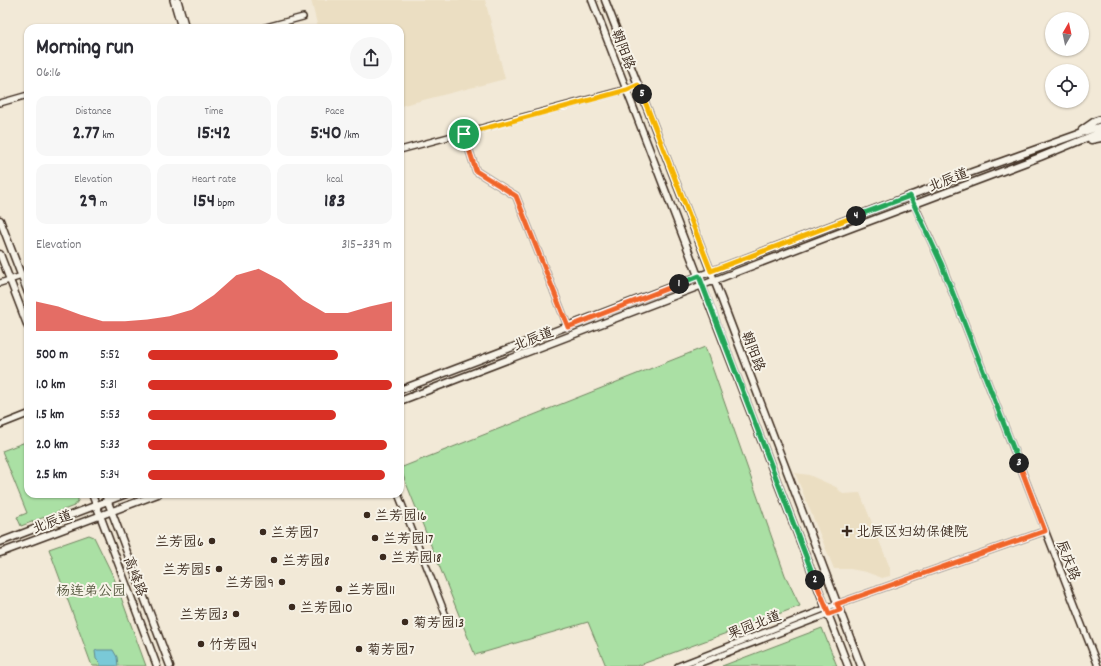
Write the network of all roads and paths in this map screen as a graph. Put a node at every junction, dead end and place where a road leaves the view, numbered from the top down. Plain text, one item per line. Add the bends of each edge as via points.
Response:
1 (173, 0) edge
2 (178, 0) edge
3 (592, 0) edge
4 (605, 0) edge
5 (303, 17) dead end
6 (180, 24) edge
7 (185, 24) edge
8 (277, 24) edge
9 (638, 85) junction
10 (627, 90) junction
11 (24, 97) edge
12 (0, 103) edge
13 (1101, 119) edge
14 (1101, 126) edge
15 (1101, 132) edge
16 (464, 134) junction
17 (1074, 135) junction
18 (1101, 138) edge
19 (1077, 142) junction
20 (404, 149) edge
21 (909, 196) junction
22 (913, 205) junction
23 (0, 220) edge
24 (0, 254) edge
25 (711, 271) junction
26 (24, 275) edge
27 (21, 276) junction
28 (699, 276) junction
29 (10, 280) junction
30 (714, 281) junction
31 (0, 283) edge
32 (24, 283) edge
33 (703, 286) junction
34 (24, 317) edge
35 (568, 327) junction
36 (404, 388) edge
37 (404, 400) edge
38 (24, 416) edge
39 (0, 425) edge
40 (93, 498) edge
41 (106, 498) edge
42 (115, 498) edge
43 (147, 498) edge
44 (400, 498) edge
45 (107, 501) junction
46 (96, 505) junction
47 (111, 511) junction
48 (100, 516) junction
49 (1044, 531) junction
50 (0, 542) edge
51 (0, 553) edge
52 (838, 607) junction
53 (828, 611) junction
54 (448, 621) dead end
55 (158, 666) edge
56 (170, 666) edge
57 (678, 666) edge
58 (693, 666) edge
59 (848, 666) edge
60 (861, 666) edge
61 (1096, 666) edge

1 - 6 street
2 - 7 street
3 - 10 main road, 朝阳路
4 - 9 main road, 朝阳路
5 - 8 street
9 - 10 street
9 - 25 main road, 朝阳路
10 - 16 street
10 - 28 main road, 朝阳路
11 - 12 street
13 - 17 main road
14 - 17 main road, 北辰道
15 - 19 main road, 北辰道
16 - 20 street
16 - 35 street via 476,171 516,196
17 - 21 main road, 北辰道
18 - 19 main road
19 - 22 main road, 北辰道
21 - 22 street, 辰庆路
21 - 25 main road, 北辰道
22 - 30 main road, 北辰道
22 - 49 street, 辰庆路
23 - 27 main road
24 - 29 main road
25 - 28 main road, 北辰道
25 - 30 main road, 朝阳路
26 - 27 street
27 - 29 street
27 - 32 main road
28 - 33 main road, 朝阳路
28 - 35 main road, 北辰道
29 - 31 street
29 - 34 main road
30 - 33 main road, 北辰道
30 - 52 main road, 朝阳路
33 - 37 main road, 北辰道
33 - 53 main road, 朝阳路
35 - 36 main road, 北辰道
38 - 39 street
40 - 46 main road, 高峰路
41 - 45 main road, 高峰路
42 - 45 main road, 北辰道
43 - 47 main road, 北辰道
44 - 54 street
45 - 46 main road, 北辰道
45 - 47 main road, 高峰路
46 - 48 main road, 高峰路
46 - 50 main road, 北辰道
47 - 48 main road, 北辰道
47 - 56 main road, 高峰路
48 - 51 main road, 北辰道
48 - 55 main road, 高峰路
49 - 52 street, 果园北道
49 - 61 street, 辰庆路
52 - 53 street, 果园北道
52 - 60 main road, 朝阳路
53 - 57 street, 果园北道
53 - 58 street, 果园北道
53 - 59 main road, 朝阳路

